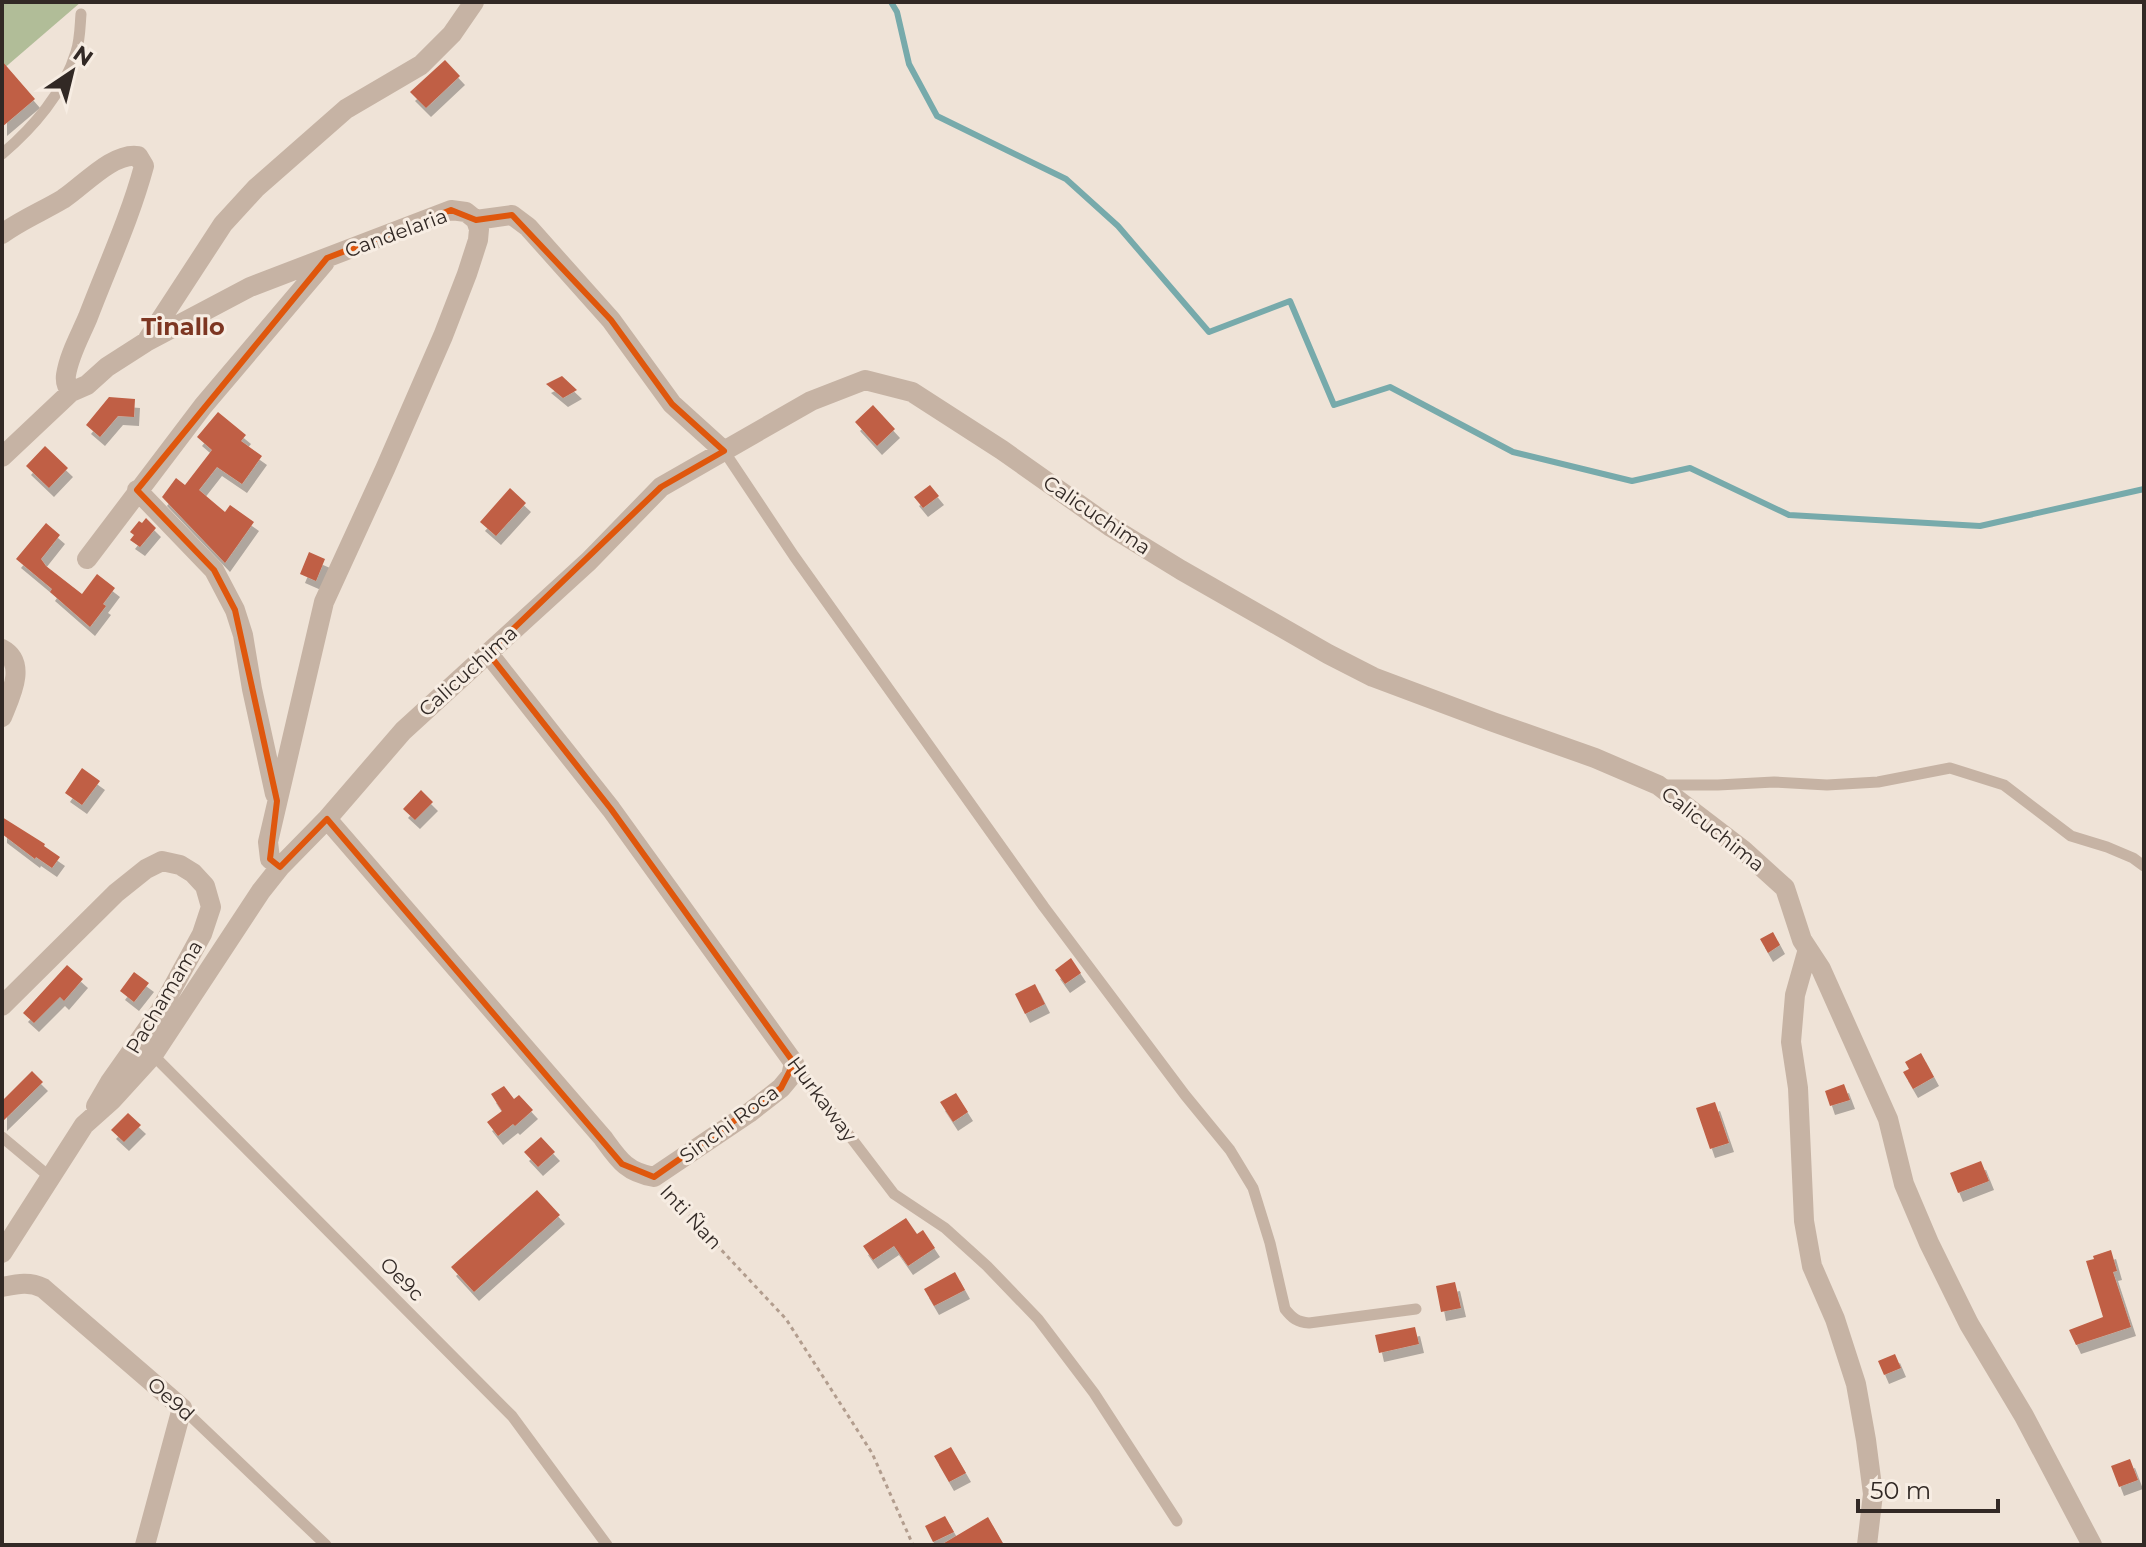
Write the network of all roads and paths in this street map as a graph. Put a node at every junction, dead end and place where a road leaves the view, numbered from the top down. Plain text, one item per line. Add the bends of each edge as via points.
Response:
1 (474, 2) edge
2 (81, 14) dead end
3 (2, 154) edge
4 (476, 220) junction
5 (2, 234) edge
6 (327, 258) junction
7 (146, 342) junction
8 (71, 392) junction
9 (724, 451) junction
10 (2, 457) edge
11 (137, 490) junction
12 (87, 559) dead end
13 (2, 649) edge
14 (488, 653) junction
15 (2, 717) edge
16 (1658, 785) junction
17 (277, 801) junction
18 (327, 819) junction
19 (2144, 866) edge
20 (280, 867) junction
21 (1808, 949) junction
22 (2, 1006) edge
23 (153, 1055) junction
24 (794, 1063) junction
25 (84, 1125) junction
26 (2, 1137) edge
27 (654, 1177) junction
28 (51, 1178) junction
29 (2, 1253) edge
30 (2, 1287) edge
31 (1416, 1309) dead end
32 (182, 1408) junction
33 (1177, 1521) dead end
34 (145, 1545) edge
35 (326, 1545) edge
36 (607, 1545) edge
37 (913, 1545) edge
38 (1867, 1545) edge
39 (2092, 1545) edge

1 - 7 street via 421,65 346,109 256,188 223,224
2 - 3 lane via 77,50 66,78 20,139
4 - 6 street, Candelaria via 451,210
4 - 9 street via 512,215 528,227 611,320 672,404
4 - 17 street, Candelaria via 478,240 453,311 324,602
5 - 8 street via 129,155 138,156 144,166 71,355 65,376
6 - 7 street, Candelaria via 250,287
6 - 11 street
7 - 8 street, Candelaria
8 - 10 street, Candelaria
9 - 14 street, Calicuchima via 661,487
9 - 16 street, Calicuchima via 811,401 865,380 912,392 1157,556 1328,654 1373,677
9 - 31 lane via 1044,907 1230,1150 1253,1188 1291,1317 1309,1323
11 - 12 street
11 - 17 street via 214,570 235,610
13 - 15 street via 14,662 16,682
14 - 18 street, Calicuchima via 403,731
14 - 24 street, Hurkaway via 611,809
16 - 19 lane via 1840,785 1950,768 2004,785 2071,836
16 - 21 street, Calicuchima via 1785,888
17 - 20 street, Candelaria via 268,851
18 - 20 street, Calicuchima
18 - 27 street, Inti Ñan via 622,1164
20 - 23 street, Calicuchima
21 - 38 street via 1795,995 1791,1042 1804,1221 1812,1266 1856,1384 1873,1494
21 - 39 street, Calicuchima via 1888,1119 1904,1184 1929,1243
22 - 25 street, Pachamama via 146,869 162,861 180,865 205,886 211,907 202,934 160,1011
23 - 25 street, Calicuchima
23 - 36 lane, Oe9c via 512,1416
24 - 27 street, Sinchi Roca via 781,1088
24 - 33 lane, Hurkaway via 894,1194 945,1228 1038,1319 1094,1393
25 - 28 street, Calicuchima
26 - 28 lane
27 - 37 path, Inti Ñan via 786,1319 872,1453
28 - 29 street, Calicuchima
30 - 32 street, Oe9d via 26,1283 43,1288
32 - 34 street
32 - 35 lane, Oe9d

